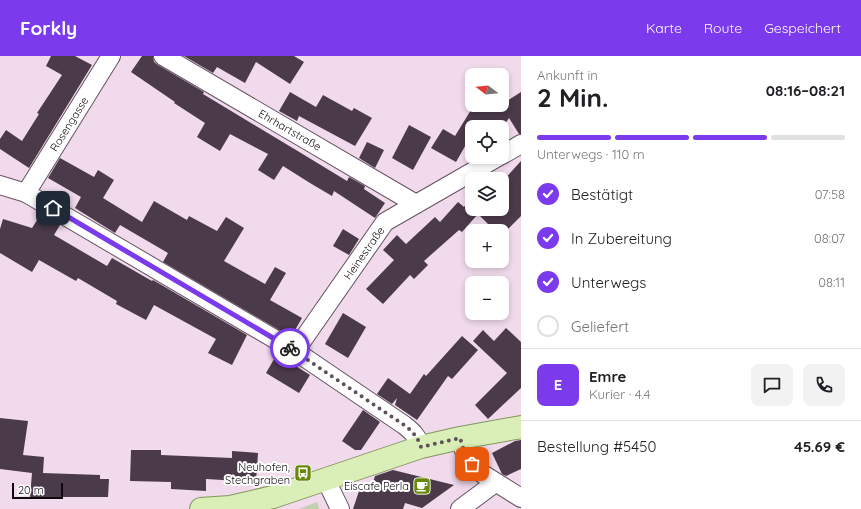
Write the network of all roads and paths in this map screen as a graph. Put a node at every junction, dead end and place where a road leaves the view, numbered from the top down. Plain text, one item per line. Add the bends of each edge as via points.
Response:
1 (111, 56) edge
2 (163, 56) edge
3 (521, 144) edge
4 (509, 151) edge
5 (486, 164) edge
6 (0, 185) edge
7 (26, 193) junction
8 (416, 204) junction
9 (295, 351) junction
10 (521, 426) edge
11 (460, 438) junction
12 (421, 447) junction
13 (326, 480) junction
14 (496, 483) junction
15 (521, 498) edge
16 (201, 509) edge
17 (340, 509) edge
18 (460, 509) edge

1 - 7 street, Rosengasse
2 - 8 street, Ehrhartstraße
3 - 4 street
5 - 8 street, Heinestraße
6 - 7 street
7 - 9 street
8 - 9 street, Heinestraße via 385,222
9 - 12 street via 404,425 413,432
10 - 11 main road
11 - 12 main road
11 - 14 street via 466,457 478,471
12 - 13 main road
13 - 16 main road via 274,497 230,507
13 - 17 street
14 - 15 street
14 - 18 street

